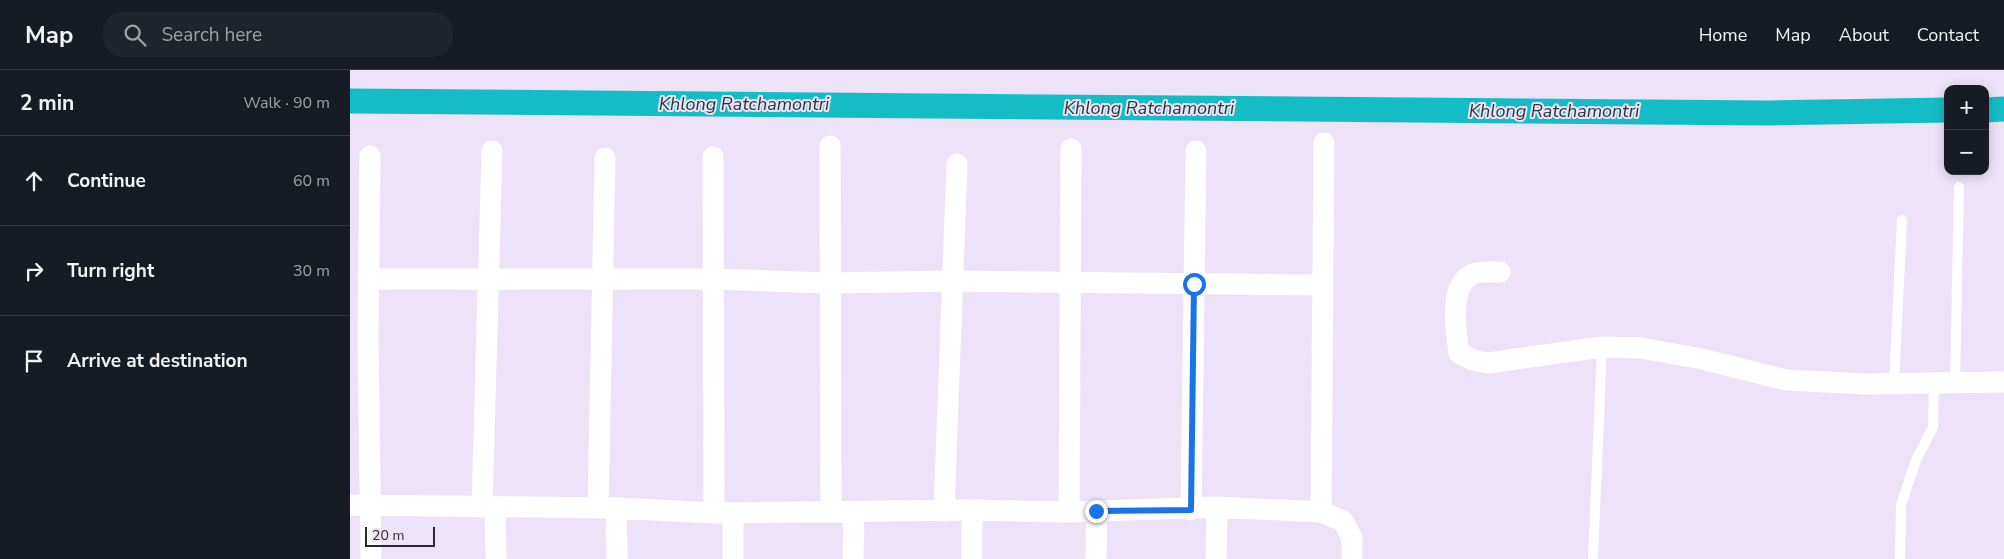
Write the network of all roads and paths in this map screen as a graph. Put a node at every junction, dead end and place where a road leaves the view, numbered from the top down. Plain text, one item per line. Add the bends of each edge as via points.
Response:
1 (1324, 143) dead end
2 (830, 146) dead end
3 (1071, 149) dead end
4 (1196, 150) dead end
5 (492, 151) dead end
6 (370, 156) dead end
7 (713, 157) dead end
8 (605, 158) dead end
9 (956, 164) dead end
10 (1959, 188) dead end
11 (360, 196) edge
12 (1902, 220) dead end
13 (1500, 272) dead end
14 (368, 279) junction
15 (488, 279) junction
16 (714, 279) junction
17 (602, 281) junction
18 (952, 281) junction
19 (1070, 282) junction
20 (830, 283) junction
21 (1194, 284) junction
22 (1323, 285) junction
23 (359, 338) edge
24 (1602, 348) junction
25 (1934, 382) junction
26 (1955, 382) junction
27 (2004, 382) edge
28 (1894, 383) junction
29 (350, 505) edge
30 (372, 506) junction
31 (489, 507) junction
32 (607, 508) junction
33 (1217, 508) junction
34 (972, 510) junction
35 (1191, 510) junction
36 (944, 511) junction
37 (1096, 511) junction
38 (831, 512) junction
39 (854, 512) junction
40 (1068, 512) junction
41 (1321, 512) junction
42 (724, 513) junction
43 (370, 559) edge
44 (496, 559) edge
45 (617, 559) edge
46 (733, 559) edge
47 (853, 559) edge
48 (972, 559) edge
49 (1096, 559) edge
50 (1216, 559) edge
51 (1352, 559) edge
52 (1593, 559) edge
53 (1900, 559) edge

1 - 22 street
2 - 20 street
3 - 19 street
4 - 21 street
5 - 15 street
6 - 11 street
7 - 16 street
8 - 17 street
9 - 18 street
10 - 26 lane
11 - 14 street
12 - 28 lane
13 - 24 street via 1473,274 1462,281 1456,295 1459,353 1473,360 1488,362
14 - 15 street
14 - 23 street
15 - 17 street
15 - 31 street
16 - 17 street
16 - 20 street
16 - 42 street
17 - 32 street
18 - 19 street
18 - 20 street
18 - 36 street
19 - 21 street
19 - 40 street
20 - 38 street
21 - 22 street
21 - 35 street
22 - 41 street
23 - 30 street
24 - 28 street via 1641,348 1673,353 1786,380
24 - 52 lane
25 - 26 street
25 - 28 street
25 - 53 lane via 1933,427 1916,460 1901,505
26 - 27 street
29 - 30 street
30 - 31 street
30 - 43 street
31 - 32 street
31 - 44 street
32 - 42 street
32 - 45 street
33 - 35 street
33 - 41 street
33 - 50 street
34 - 36 street
34 - 40 street
34 - 48 street
35 - 37 street
36 - 39 street
37 - 40 street
37 - 49 street
38 - 39 street
38 - 42 street
39 - 47 street
41 - 51 street via 1343,521 1352,538
42 - 46 street

